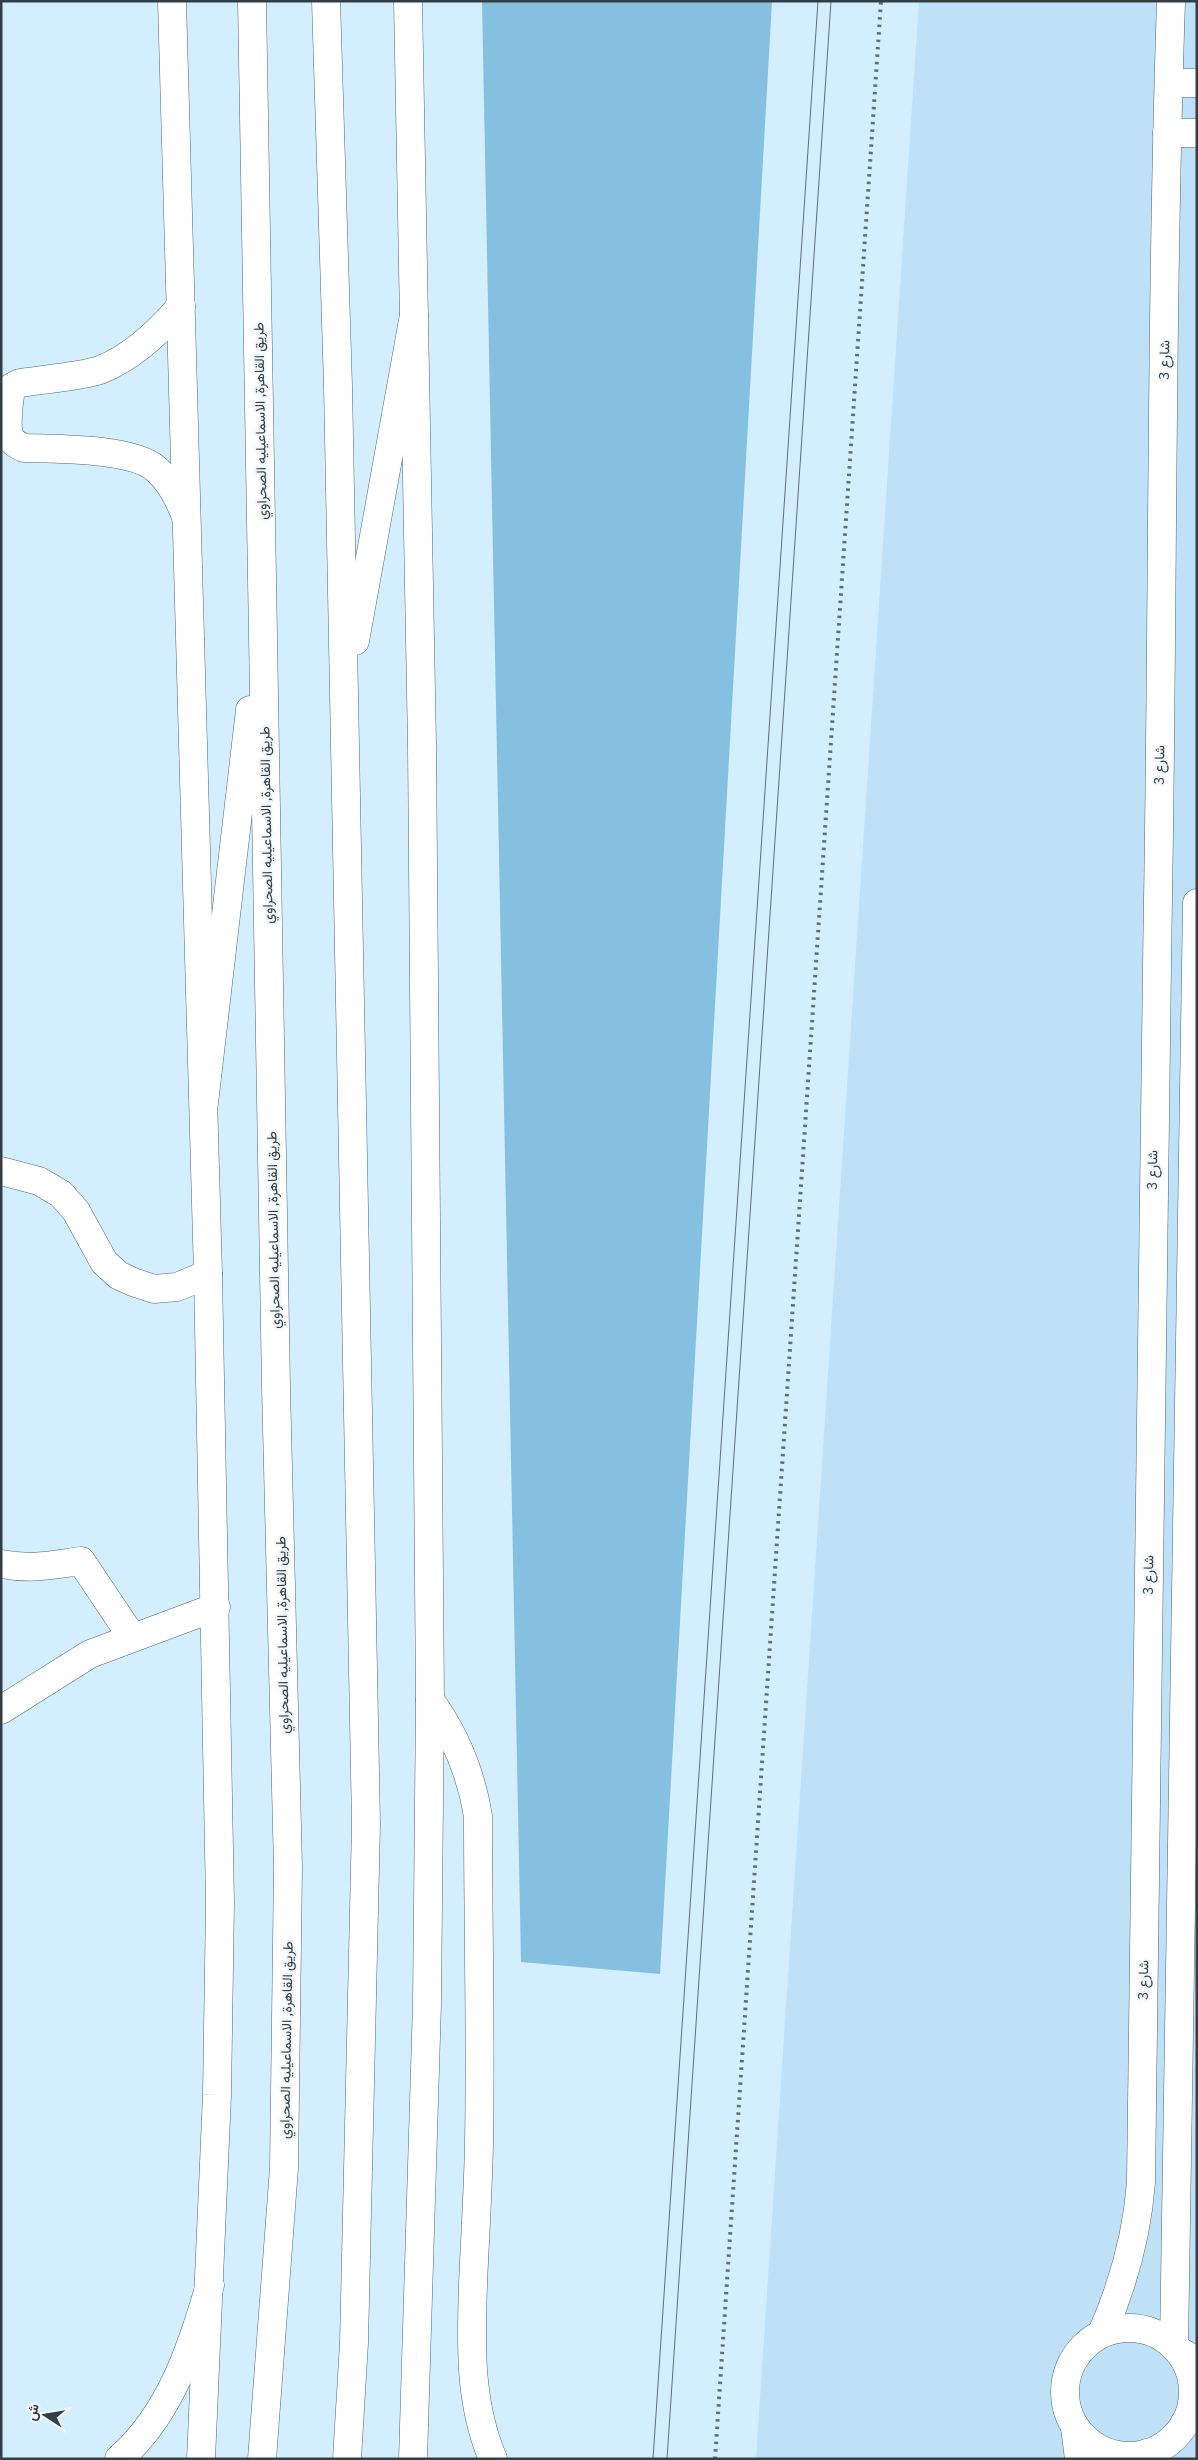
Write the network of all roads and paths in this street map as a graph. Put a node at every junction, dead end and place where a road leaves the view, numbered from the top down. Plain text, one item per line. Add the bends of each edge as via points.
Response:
1 (172, 1) edge
2 (252, 1) edge
3 (326, 1) edge
4 (408, 1) edge
5 (1171, 1) edge
6 (1168, 83) junction
7 (1197, 83) edge
8 (1167, 133) junction
9 (1197, 134) edge
10 (180, 306) junction
11 (414, 315) junction
12 (186, 517) junction
13 (262, 604) junction
14 (344, 701) junction
15 (1197, 903) edge
16 (204, 1103) junction
17 (1, 1171) edge
18 (208, 1274) junction
19 (1, 1564) edge
20 (216, 1607) junction
21 (132, 1637) junction
22 (430, 1700) junction
23 (1, 1710) edge
24 (210, 2285) junction
25 (1102, 2333) junction
26 (1183, 2353) edge
27 (1190, 2420) edge
28 (1075, 2427) junction
29 (1154, 2455) edge
30 (119, 2459) edge
31 (201, 2459) edge
32 (262, 2459) edge
33 (347, 2459) edge
34 (413, 2459) edge
35 (493, 2459) edge
36 (1079, 2459) edge

1 - 10 main road
2 - 13 main road, طريق القاهرة, الاسماعيليه الصحراوي
3 - 14 main road
4 - 11 main road
5 - 6 main road, شارع 3
6 - 7 main road
6 - 8 main road, شارع 3
8 - 9 main road
8 - 25 main road, شارع 3 via 1141,2182 1134,2244 1126,2274
10 - 12 main road
10 - 12 main road via 163,327 131,354 99,370 12,387 9,395 9,436 24,448 89,451 130,457 155,467 169,483
11 - 14 main road
11 - 22 main road via 422,755
12 - 16 main road
13 - 16 main road
13 - 32 main road, طريق القاهرة, الاسماعيليه الصحراوي via 288,1868 284,2168
14 - 33 main road via 366,1824 354,2343
15 - 26 main road
16 - 18 main road
17 - 18 main road via 39,1181 62,1194 76,1211 104,1262 133,1282 154,1289 177,1287
18 - 20 main road
19 - 21 main road via 33,1568 81,1561
20 - 21 main road
20 - 24 main road via 220,1902
21 - 23 main road via 90,1654
22 - 34 main road via 428,2004
22 - 35 main road via 460,1751 478,1816 479,2145 471,2330 474,2394
24 - 30 main road via 174,2385 153,2420
24 - 31 main road
25 - 26 main road via 1124,2328 1140,2329 1156,2334
25 - 28 main road via 1080,2349 1067,2373 1065,2401
26 - 27 main road via 1193,2390
27 - 29 main road
28 - 29 main road via 1094,2446 1107,2452 1120,2456
28 - 36 main road

